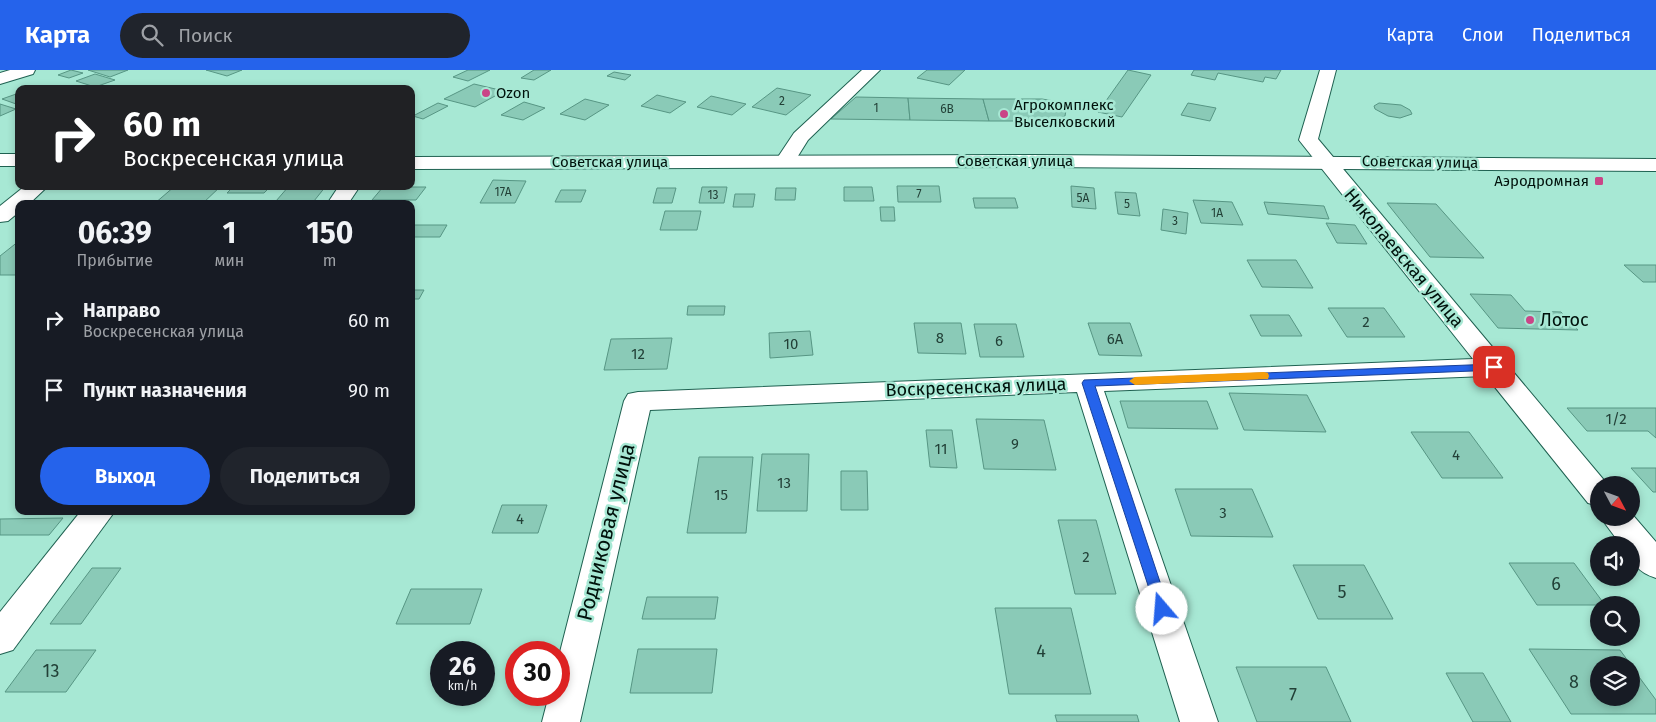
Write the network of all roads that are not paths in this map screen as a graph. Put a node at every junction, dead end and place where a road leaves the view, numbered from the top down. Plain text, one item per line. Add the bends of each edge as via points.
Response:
1 (27, 70) edge
2 (872, 70) edge
3 (1328, 70) edge
4 (0, 79) edge
5 (0, 160) edge
6 (15, 160) edge
7 (786, 160) junction
8 (1324, 161) junction
9 (415, 163) edge
10 (1656, 165) edge
11 (33, 190) edge
12 (20, 200) edge
13 (15, 204) edge
14 (0, 216) edge
15 (1494, 367) junction
16 (1088, 383) junction
17 (638, 401) joint
18 (1590, 484) edge
19 (96, 515) edge
20 (1624, 526) edge
21 (1656, 565) edge
22 (0, 639) edge
23 (561, 722) edge
24 (1199, 722) edge

1 - 4 street
2 - 7 street via 801,137
3 - 8 street, Николаевская улица via 1308,140
5 - 6 street
7 - 8 street, Советская улица
7 - 9 street, Советская улица
8 - 10 street, Советская улица
8 - 15 street, Николаевская улица
11 - 12 street
13 - 14 street
15 - 16 street, Воскресенская улица
15 - 18 street, Николаевская улица
16 - 17 street, Воскресенская улица
16 - 24 street
17 - 23 street, Родниковая улица
19 - 22 street
20 - 21 street

